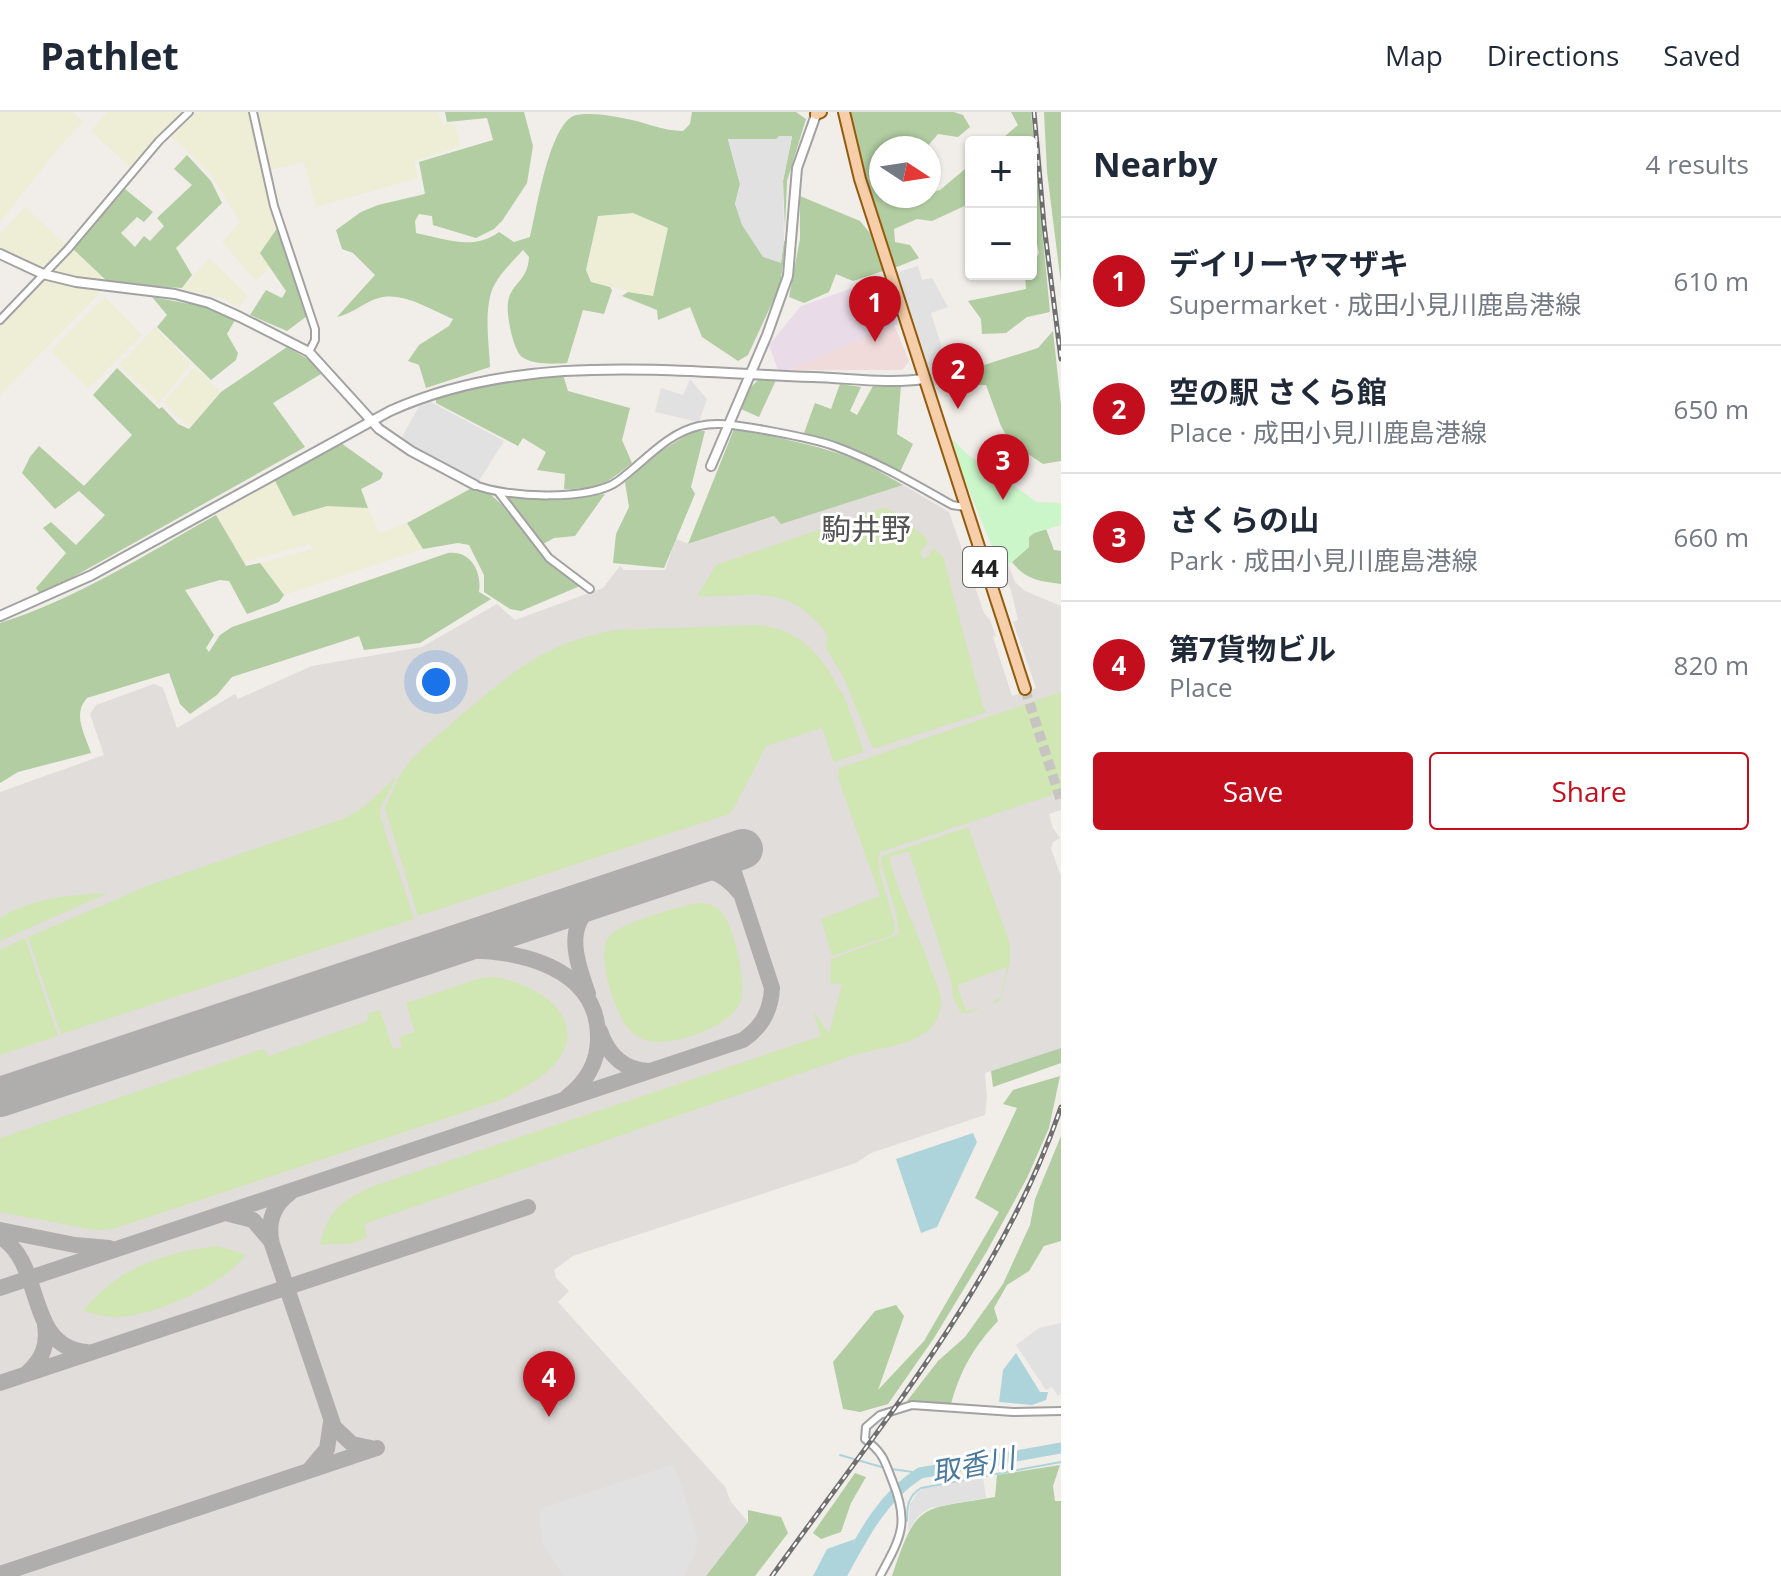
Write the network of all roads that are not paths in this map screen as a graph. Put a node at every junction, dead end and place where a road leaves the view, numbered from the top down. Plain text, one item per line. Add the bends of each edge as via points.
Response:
1 (189, 112) edge
2 (253, 112) edge
3 (818, 113) edge
4 (842, 114) edge
5 (0, 254) edge
6 (43, 274) junction
7 (0, 320) edge
8 (309, 352) junction
9 (750, 375) junction
10 (923, 379) junction
11 (370, 421) junction
12 (730, 425) junction
13 (711, 466) dead end
14 (475, 485) joint
15 (499, 493) junction
16 (965, 507) junction
17 (590, 589) dead end
18 (0, 616) edge
19 (1025, 689) tunnel mouth
20 (1061, 1411) edge
21 (880, 1576) edge

1 - 6 street
2 - 8 street via 274,206 315,329
3 - 9 street via 795,179 788,276
4 - 10 main road, 44
5 - 6 street
6 - 7 street
6 - 8 street via 198,299
8 - 11 street
9 - 10 street
9 - 11 street via 533,373 437,393
9 - 12 street
10 - 16 main road, 44
11 - 14 street via 411,451
11 - 18 street via 92,575
12 - 13 street
12 - 15 street via 684,431 600,491
12 - 16 street via 835,446
14 - 15 street
15 - 17 street via 549,558
16 - 19 main road, 44
20 - 21 street via 912,1405 880,1415 866,1427 865,1439 883,1457 903,1517

